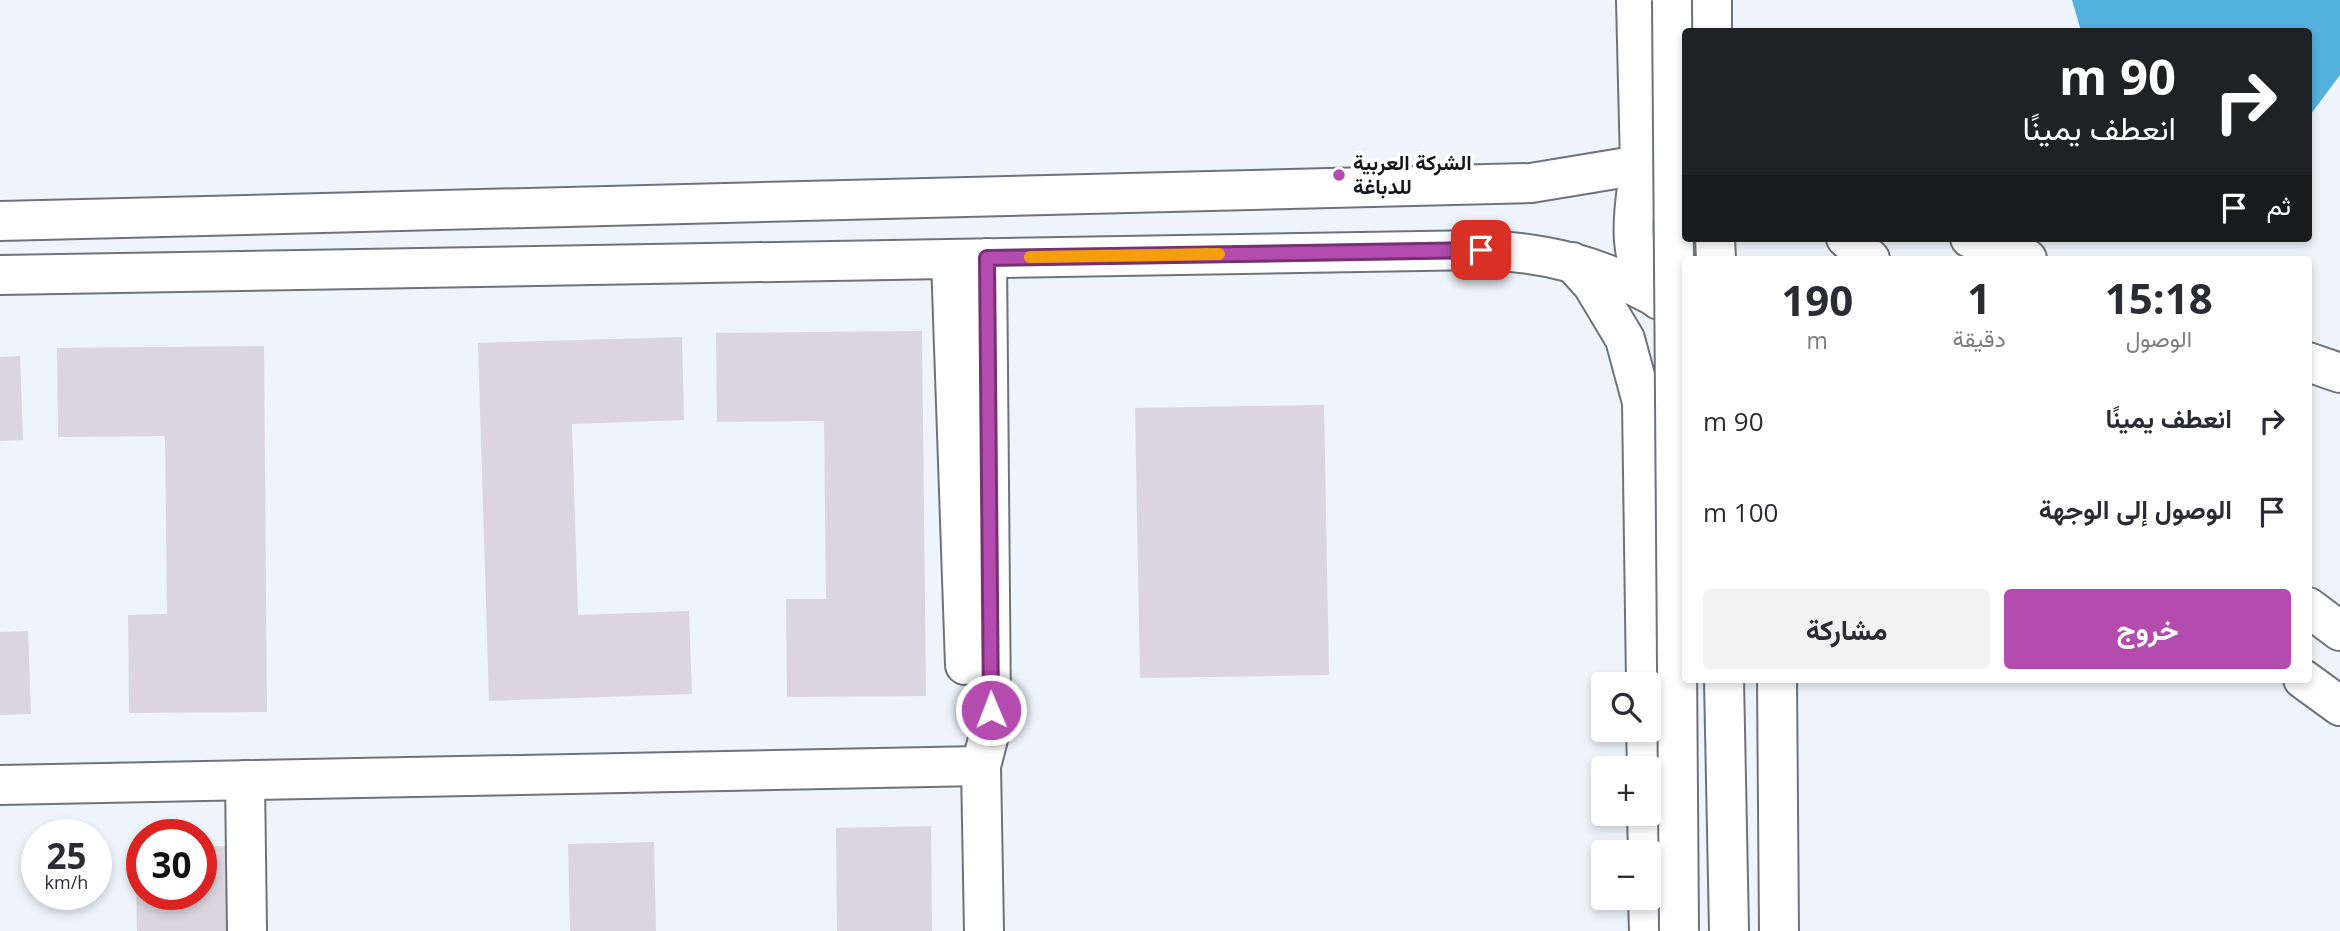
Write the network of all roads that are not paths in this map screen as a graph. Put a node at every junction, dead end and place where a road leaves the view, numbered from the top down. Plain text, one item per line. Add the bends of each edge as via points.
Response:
1 (1636, 0) edge
2 (1672, 0) edge
3 (1712, 0) edge
4 (1712, 28) edge
5 (1682, 147) edge
6 (1640, 165) junction
7 (0, 221) edge
8 (1851, 242) edge
9 (1980, 242) edge
10 (1867, 256) edge
11 (2019, 256) edge
12 (969, 259) junction
13 (1570, 260) junction
14 (0, 275) edge
15 (1671, 309) edge
16 (2312, 363) edge
17 (2340, 373) edge
18 (2312, 610) edge
19 (2340, 631) edge
20 (1646, 672) edge
21 (1724, 683) edge
22 (1777, 683) edge
23 (2309, 683) edge
24 (2340, 706) edge
25 (981, 766) junction
26 (245, 780) junction
27 (0, 785) edge
28 (1648, 910) edge
29 (247, 931) edge
30 (984, 931) edge
31 (1648, 931) edge
32 (1679, 931) edge
33 (1729, 931) edge
34 (1779, 931) edge

1 - 6 main road
2 - 32 main road, bridge
3 - 4 main road
5 - 6 main road
6 - 7 main road via 1531,183 1473,186
6 - 15 main road via 1633,245 1640,273
8 - 10 main road
9 - 11 main road
12 - 13 main road via 1481,250
12 - 14 main road
12 - 25 main road via 966,711
13 - 15 main road via 1600,270
13 - 20 main road via 1592,284 1625,340 1642,402
16 - 17 main road
18 - 19 main road
21 - 33 main road
22 - 34 main road
23 - 24 main road
25 - 26 main road
25 - 30 main road
26 - 27 main road
26 - 29 main road
28 - 31 main road

